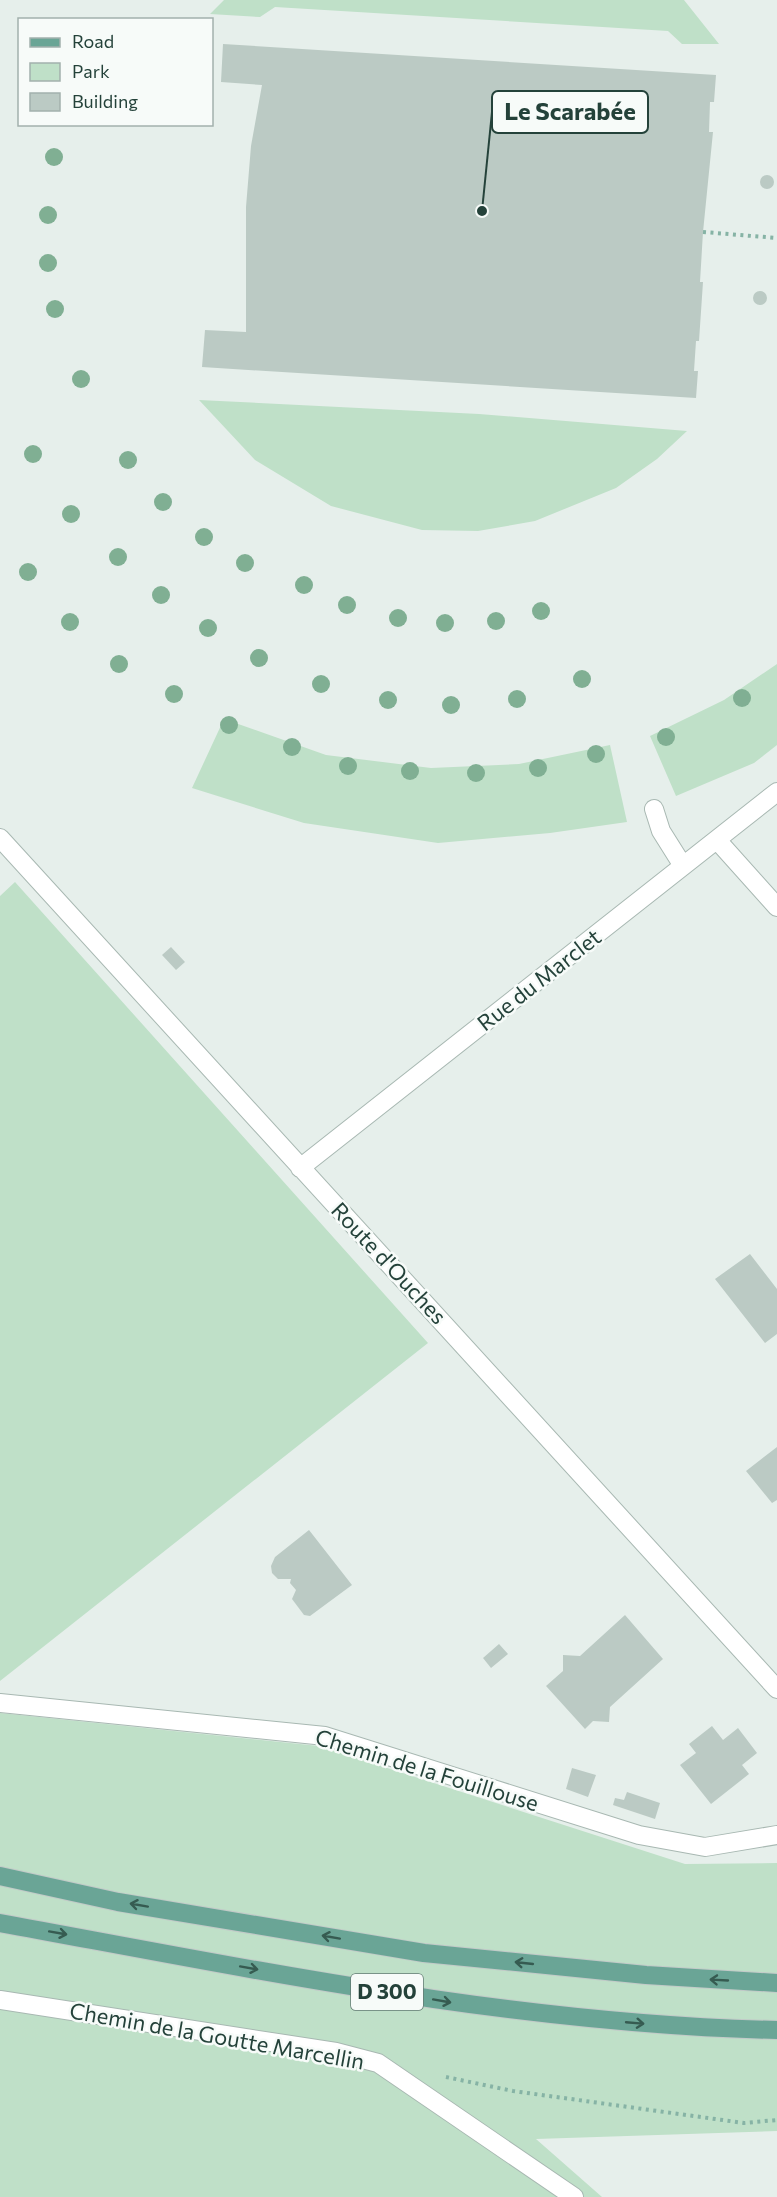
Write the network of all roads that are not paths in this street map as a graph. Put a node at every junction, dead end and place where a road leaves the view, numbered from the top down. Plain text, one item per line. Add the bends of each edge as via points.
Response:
1 (777, 792) edge
2 (654, 809) dead end
3 (0, 838) edge
4 (717, 840) junction
5 (683, 866) junction
6 (777, 907) edge
7 (300, 1168) junction
8 (777, 1689) edge
9 (0, 1703) edge
10 (777, 1835) edge
11 (0, 1876) edge
12 (0, 1923) edge
13 (777, 1983) edge
14 (0, 2000) edge
15 (777, 2030) edge
16 (574, 2197) edge

1 - 4 street, Rue du Marclet
2 - 5 street
3 - 7 street, Route d'Ouches
4 - 5 street, Rue du Marclet
4 - 6 street
5 - 7 street, Rue du Marclet
7 - 8 street, Route d'Ouches
9 - 10 street, Chemin de la Fouillouse via 325,1736 639,1835 705,1847
13 -> 11 main road, D 300 via 646,1976 424,1953 118,1902
12 -> 15 main road, D 300 via 455,2003 589,2020 701,2029
14 - 16 street, Chemin de la Goutte Marcellin via 336,2052 378,2063

